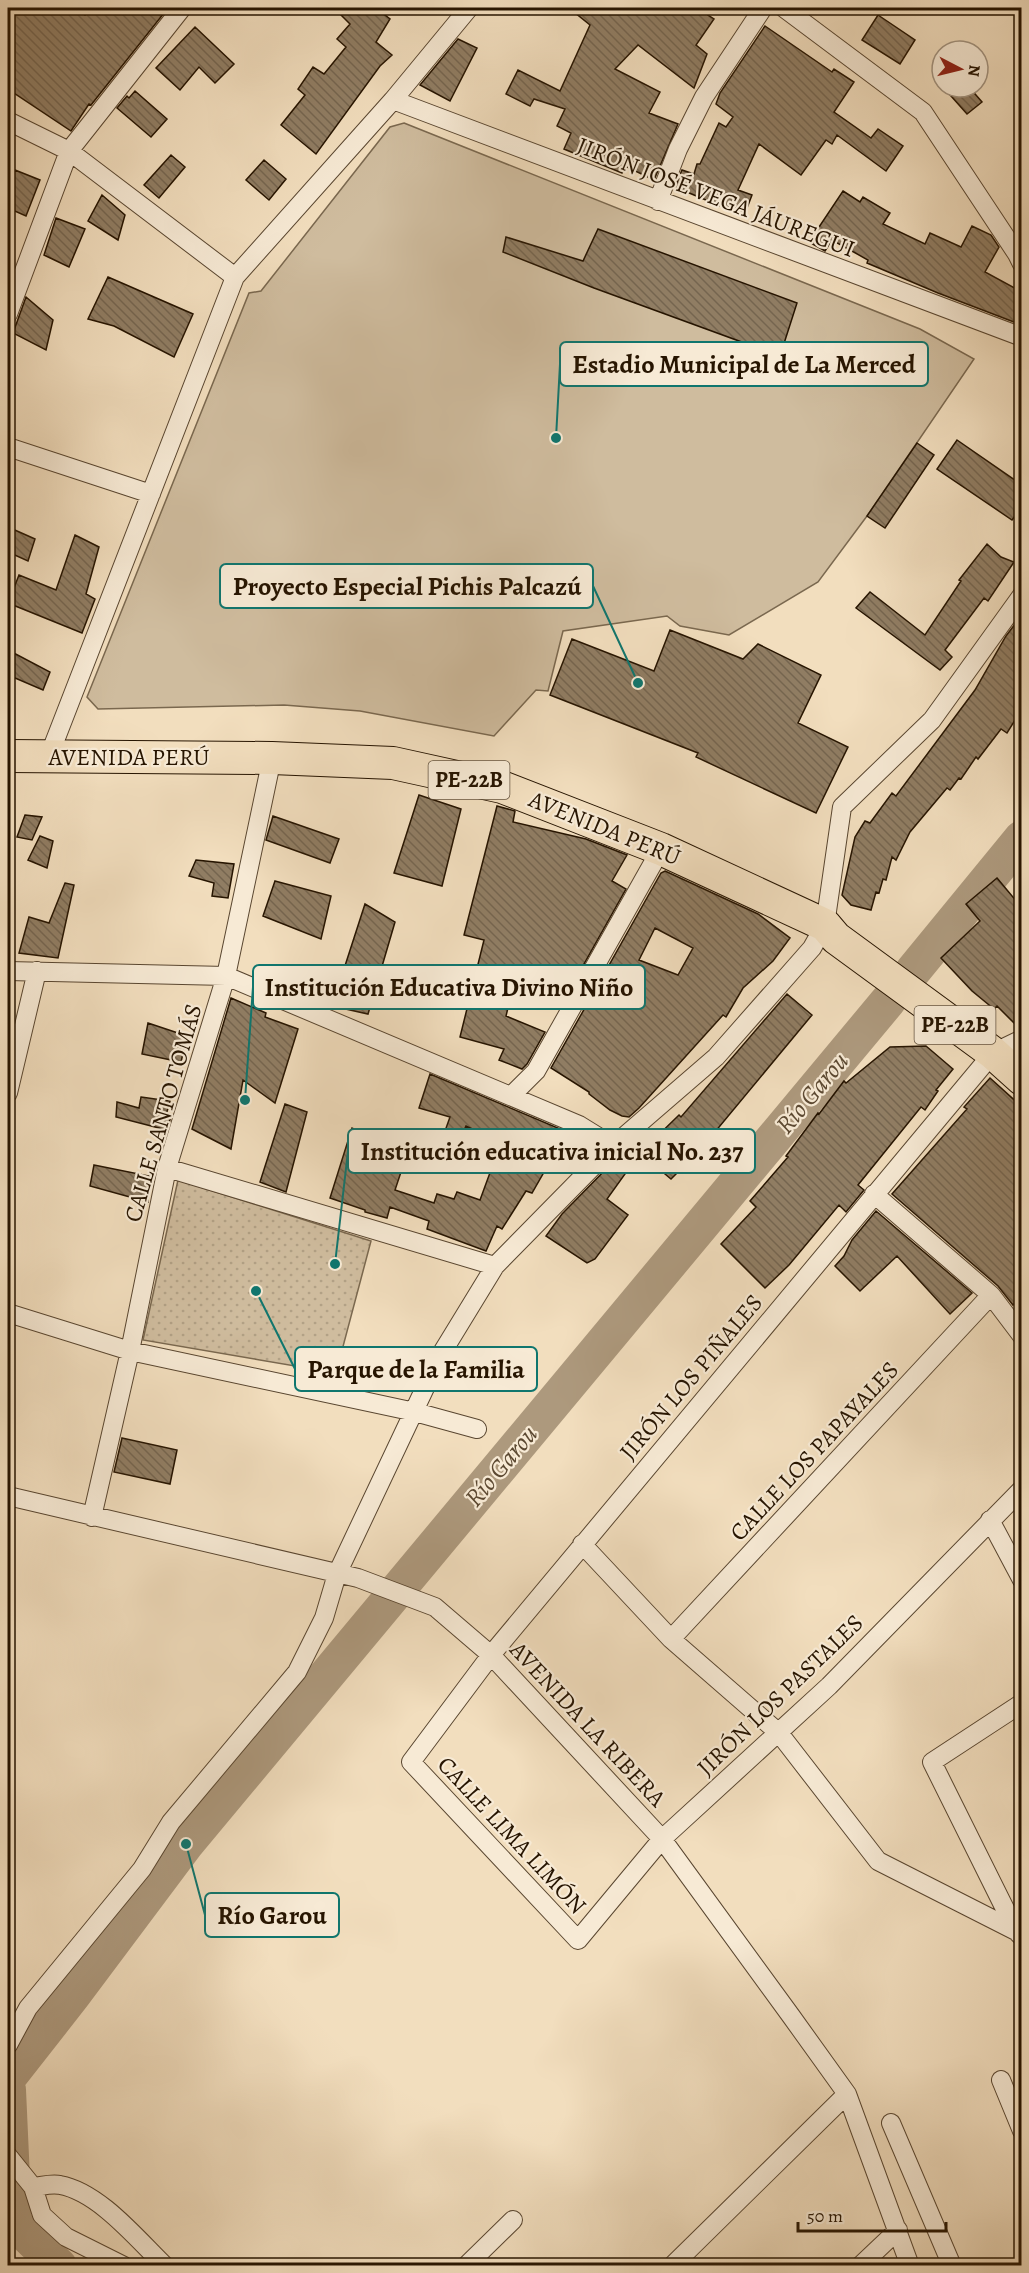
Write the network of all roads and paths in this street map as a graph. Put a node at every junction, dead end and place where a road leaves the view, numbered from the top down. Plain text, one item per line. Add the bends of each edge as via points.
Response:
1 (182, 8) edge
2 (469, 8) edge
3 (763, 8) edge
4 (784, 8) edge
5 (393, 100) junction
6 (8, 120) edge
7 (69, 151) junction
8 (658, 201) junction
9 (1022, 264) edge
10 (235, 277) junction
11 (8, 314) edge
12 (1022, 337) edge
13 (8, 447) edge
14 (151, 494) junction
15 (1022, 595) edge
16 (8, 756) edge
17 (49, 756) junction
18 (272, 758) junction
19 (661, 849) junction
20 (825, 925) junction
21 (8, 971) edge
22 (37, 971) junction
23 (226, 976) junction
24 (1022, 1039) edge
25 (993, 1053) junction
26 (1022, 1079) edge
27 (8, 1093) edge
28 (511, 1096) junction
29 (613, 1146) junction
30 (167, 1168) junction
31 (874, 1194) junction
32 (495, 1266) junction
33 (991, 1295) junction
34 (8, 1313) edge
35 (1022, 1336) edge
36 (130, 1351) junction
37 (415, 1412) junction
38 (477, 1429) dead end
39 (1022, 1489) edge
40 (8, 1496) edge
41 (92, 1517) junction
42 (990, 1520) junction
43 (582, 1544) junction
44 (337, 1574) junction
45 (1022, 1580) edge
46 (671, 1639) junction
47 (491, 1655) junction
48 (1022, 1703) edge
49 (779, 1733) junction
50 (411, 1762) joint
51 (662, 1839) junction
52 (1019, 1934) edge
53 (578, 1941) joint
54 (8, 2045) edge
55 (1001, 2080) dead end
56 (847, 2094) junction
57 (891, 2123) dead end
58 (1022, 2131) edge
59 (8, 2156) edge
60 (33, 2187) junction
61 (513, 2220) dead end
62 (898, 2230) junction
63 (124, 2265) edge
64 (165, 2265) edge
65 (466, 2265) edge
66 (672, 2265) edge
67 (860, 2265) edge
68 (910, 2265) edge
69 (952, 2265) edge

1 - 7 street
2 - 5 street
3 - 8 street via 704,97
4 - 9 street via 923,112
5 - 8 street, JIRÓN JOSÉ VEGA JÁUREGUI
5 - 10 street
6 - 7 street
7 - 10 street
7 - 11 street
8 - 12 street, JIRÓN JOSÉ VEGA JÁUREGUI
10 - 14 street
13 - 14 street
14 - 17 street
15 - 20 street via 932,720 842,807
16 - 17 highway, AVENIDA PERÚ / PE-22B
17 - 18 highway, AVENIDA PERÚ / PE-22B
18 - 19 highway, AVENIDA PERÚ / PE-22B via 393,763 502,787
18 - 23 street, CALLE SANTO TOMÁS
19 - 20 highway, AVENIDA PERÚ / PE-22B
19 - 28 street via 536,1071
20 - 25 highway, AVENIDA PERÚ / PE-22B via 836,938
20 - 29 street via 812,948 716,1057
21 - 22 street
22 - 23 street
22 - 27 street
23 - 28 street
23 - 30 street, CALLE SANTO TOMÁS
24 - 25 street, JIRÓN LOS PIÑALES
25 - 26 highway, PE-22B
25 - 31 street, JIRÓN LOS PIÑALES
28 - 29 street via 579,1125
29 - 32 street
30 - 32 street
30 - 36 street, CALLE SANTO TOMÁS
31 - 33 street
31 - 43 street, JIRÓN LOS PIÑALES
32 - 37 street via 441,1356
33 - 35 street
33 - 46 street, CALLE LOS PAPAYALES
34 - 36 street
36 - 37 street
36 - 41 street, CALLE SANTO TOMÁS
37 - 38 street
37 - 44 street
39 - 42 street, JIRÓN LOS PASTALES
40 - 41 street, AVENIDA LA RIBERA
41 - 44 street, AVENIDA LA RIBERA
42 - 45 street
42 - 49 street, JIRÓN LOS PASTALES via 830,1686
43 - 46 street
43 - 47 street, JIRÓN LOS PIÑALES
44 - 47 street, AVENIDA LA RIBERA via 435,1607
44 - 54 street via 324,1618 297,1672 171,1822 142,1869 28,2008
46 - 49 street
47 - 50 street, JIRÓN LOS PIÑALES
47 - 51 street, AVENIDA LA RIBERA
48 - 52 street via 932,1762
49 - 51 street, JIRÓN LOS PASTALES
49 - 52 street via 878,1861
50 - 53 street, CALLE LIMA LIMÓN
51 - 53 street, JIRÓN LOS PASTALES
51 - 56 street, AVENIDA LA RIBERA
55 - 58 street
56 - 62 street, AVENIDA LA RIBERA
56 - 66 street
57 - 69 street
59 - 60 street
60 - 63 street via 42,2215 66,2237
60 - 64 street via 57,2184 94,2198
61 - 65 street
62 - 67 street
62 - 68 street, AVENIDA LA RIBERA

